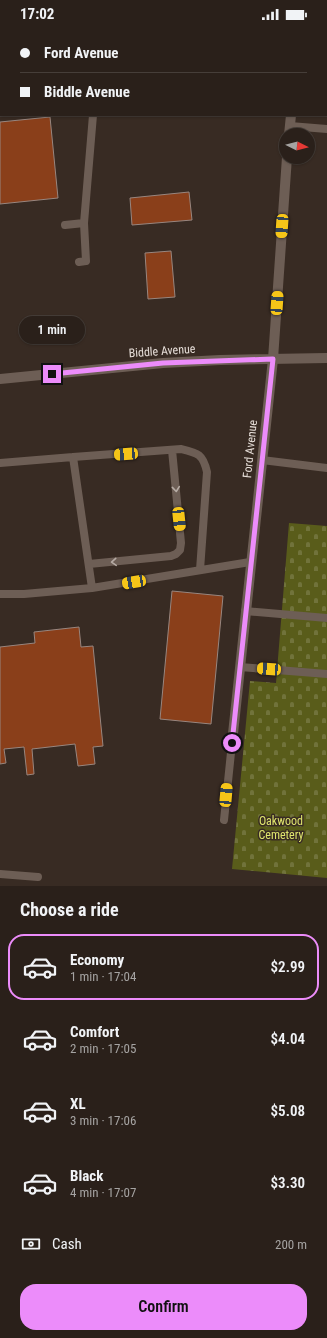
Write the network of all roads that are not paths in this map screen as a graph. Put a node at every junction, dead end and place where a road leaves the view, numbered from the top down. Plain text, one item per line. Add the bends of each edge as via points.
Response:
1 (93, 116) edge
2 (291, 116) edge
3 (290, 128) edge
4 (315, 129) edge
5 (327, 129) edge
6 (287, 164) edge
7 (84, 223) junction
8 (65, 225) dead end
9 (79, 262) dead end
10 (327, 358) edge
11 (273, 359) junction
12 (0, 379) edge
13 (172, 450) junction
14 (73, 457) junction
15 (262, 460) junction
16 (0, 463) edge
17 (327, 468) edge
18 (250, 562) junction
19 (89, 564) junction
20 (200, 570) junction
21 (92, 588) junction
22 (0, 594) edge
23 (245, 611) junction
24 (327, 618) edge
25 (240, 667) junction
26 (327, 674) edge
27 (232, 743) joint
28 (224, 820) dead end
29 (0, 874) edge
30 (38, 878) dead end

1 - 7 lane
2 - 3 main road
4 - 5 lane
6 - 11 main road, Ford Avenue
7 - 8 lane
7 - 9 lane via 86,261
10 - 11 main road, Biddle Avenue
11 - 12 main road, Biddle Avenue via 163,363
11 - 15 main road, Ford Avenue
13 - 14 lane
13 -> 19 lane via 181,533 180,550 165,557
13 - 20 lane via 196,452 204,460 207,472
14 - 16 lane
14 - 19 lane
15 - 17 lane
15 - 18 main road, Ford Avenue
18 - 20 lane
18 - 23 main road, Ford Avenue
19 - 21 lane
20 - 21 lane
21 - 22 lane
23 - 24 lane
23 - 25 main road, Ford Avenue
25 - 26 lane
25 - 27 main road, Ford Avenue
27 - 28 lane
29 - 30 lane

